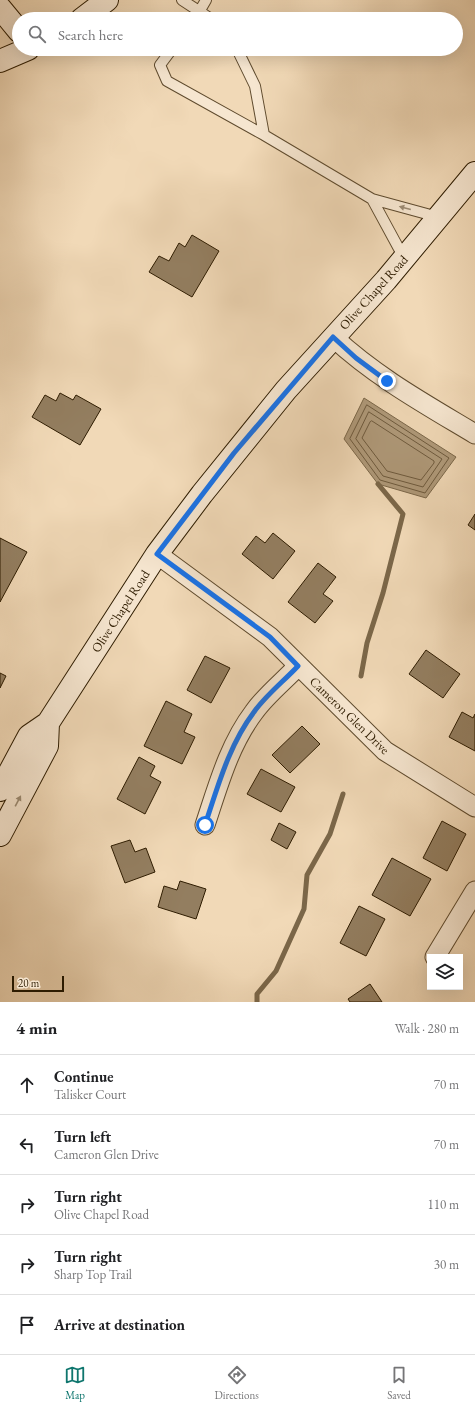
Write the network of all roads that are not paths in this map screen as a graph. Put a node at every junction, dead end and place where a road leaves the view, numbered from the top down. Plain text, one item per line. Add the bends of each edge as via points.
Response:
1 (107, 0) edge
2 (182, 0) edge
3 (206, 0) edge
4 (0, 8) edge
5 (91, 12) edge
6 (194, 12) edge
7 (200, 12) edge
8 (12, 23) edge
9 (12, 56) edge
10 (167, 56) edge
11 (240, 56) edge
12 (0, 61) edge
13 (264, 135) junction
14 (475, 173) edge
15 (372, 199) junction
16 (438, 217) junction
17 (404, 258) junction
18 (333, 337) junction
19 (475, 434) edge
20 (157, 554) junction
21 (298, 666) junction
22 (48, 723) junction
23 (6, 764) edge
24 (0, 790) edge
25 (475, 807) edge
26 (205, 825) dead end
27 (0, 835) edge
28 (475, 891) edge
29 (437, 954) edge

1 - 5 main road
2 - 6 lane
3 - 7 lane
4 - 8 main road
9 - 12 main road
10 - 13 lane via 160,65 166,81
11 - 13 lane via 255,86
13 - 15 lane
14 - 16 main road, Olive Chapel Road
16 -> 15 lane
15 - 17 lane
16 - 17 main road, Olive Chapel Road
17 - 18 main road, Olive Chapel Road
18 - 19 street via 387,381
18 - 20 main road, Olive Chapel Road via 234,453
20 - 21 street, Cameron Glen Drive via 270,637
20 - 22 main road, Olive Chapel Road
21 - 25 street, Cameron Glen Drive via 384,751
21 - 26 street via 244,726 230,754
22 - 23 main road, Olive Chapel Road via 28,736
27 -> 22 main road via 47,746
23 - 24 main road, Olive Chapel Road
28 - 29 street

